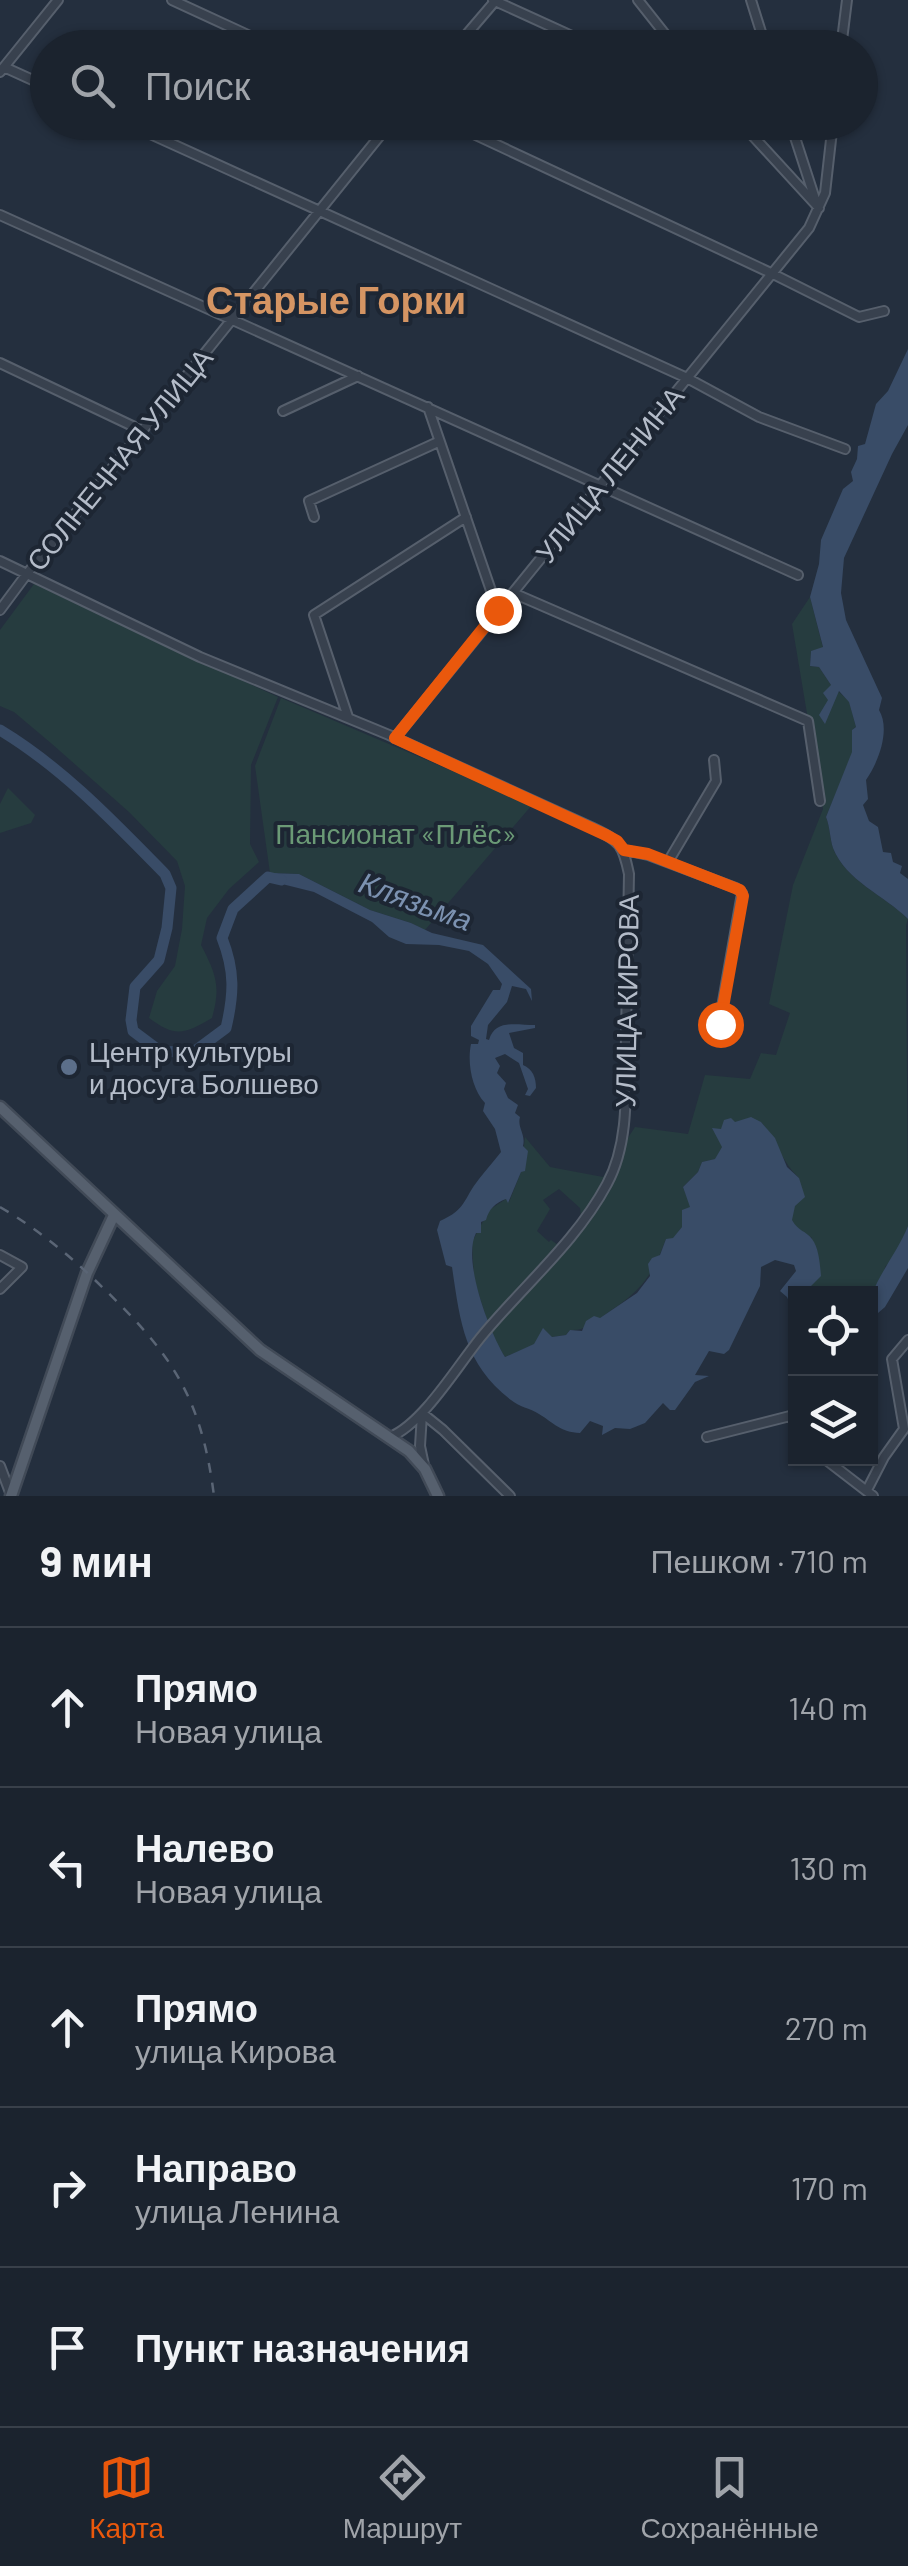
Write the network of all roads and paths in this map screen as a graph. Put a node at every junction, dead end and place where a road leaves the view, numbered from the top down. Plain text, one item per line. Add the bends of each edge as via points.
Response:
1 (58, 0) edge
2 (172, 0) edge
3 (495, 0) edge
4 (638, 0) edge
5 (751, 0) edge
6 (846, 0) edge
7 (34, 30) edge
8 (237, 30) edge
9 (470, 30) edge
10 (559, 30) edge
11 (662, 30) edge
12 (760, 30) edge
13 (843, 30) edge
14 (30, 34) edge
15 (2, 69) edge
16 (30, 81) edge
17 (163, 140) edge
18 (377, 140) edge
19 (486, 140) edge
20 (757, 140) edge
21 (796, 140) edge
22 (830, 140) edge
23 (818, 206) junction
24 (319, 212) junction
25 (0, 215) edge
26 (773, 274) junction
27 (884, 311) dead end
28 (232, 318) junction
29 (0, 363) edge
30 (358, 376) junction
31 (686, 378) junction
32 (428, 407) junction
33 (283, 411) dead end
34 (143, 431) junction
35 (438, 442) junction
36 (845, 449) dead end
37 (600, 486) junction
38 (314, 517) dead end
39 (466, 517) junction
40 (0, 562) edge
41 (26, 575) junction
42 (798, 575) dead end
43 (512, 593) junction
44 (0, 610) edge
45 (498, 610) junction
46 (348, 717) junction
47 (395, 738) junction
48 (714, 760) dead end
49 (820, 801) dead end
50 (624, 850) junction
51 (668, 862) junction
52 (720, 1024) dead end
53 (0, 1107) edge
54 (114, 1214) junction
55 (126, 1226) junction
56 (104, 1237) junction
57 (0, 1255) edge
58 (0, 1289) edge
59 (908, 1340) edge
60 (422, 1413) junction
61 (788, 1417) edge
62 (390, 1437) junction
63 (707, 1437) dead end
64 (0, 1466) edge
65 (835, 1466) edge
66 (425, 1469) junction
67 (870, 1493) edge
68 (11, 1496) edge
69 (438, 1496) edge
70 (510, 1496) edge

1 - 7 street
2 - 8 street
3 - 9 street
3 - 10 street
4 - 11 street
5 - 12 street
6 - 13 street
14 - 15 street
15 - 16 street
17 - 24 street
18 - 24 street, СОЛНЕЧНАЯ УЛИЦА
19 - 26 street
20 - 23 street
21 - 23 street
22 - 23 street
23 - 26 street, УЛИЦА ЛЕНИНА
24 - 28 street, СОЛНЕЧНАЯ УЛИЦА
24 - 31 street
25 - 28 street
26 - 27 street via 860,318
26 - 31 street, УЛИЦА ЛЕНИНА
28 - 30 street
28 - 34 street, СОЛНЕЧНАЯ УЛИЦА
29 - 34 street
30 - 32 street
30 - 33 street
31 - 36 street via 760,418
31 - 37 street, УЛИЦА ЛЕНИНА
32 - 35 street
32 - 37 street
34 - 41 street, СОЛНЕЧНАЯ УЛИЦА
35 - 38 street via 309,500
35 - 39 street
37 - 42 street
37 - 43 street, УЛИЦА ЛЕНИНА
39 - 45 street
39 - 46 street via 314,614
40 - 41 street
41 - 44 street, СОЛНЕЧНАЯ УЛИЦА
41 - 46 street
43 - 45 street, УЛИЦА ЛЕНИНА
43 - 49 street via 808,721
45 - 47 street, УЛИЦА ЛЕНИНА
46 - 47 street
47 - 50 street via 606,835
48 - 51 street via 716,781
50 - 51 street
50 - 60 street, УЛИЦА КИРОВА via 625,1102 610,1180
51 - 52 street via 742,893
53 - 54 main road
54 - 55 main road
54 - 56 main road
55 - 56 main road
55 - 62 main road via 260,1350
56 - 68 main road
57 - 58 street via 22,1267
59 - 67 street via 892,1360 904,1429
60 - 62 street, УЛИЦА КИРОВА
60 - 66 street
60 - 70 street
61 - 63 street
62 - 66 main road
64 - 68 street
65 - 67 street
66 - 69 main road

